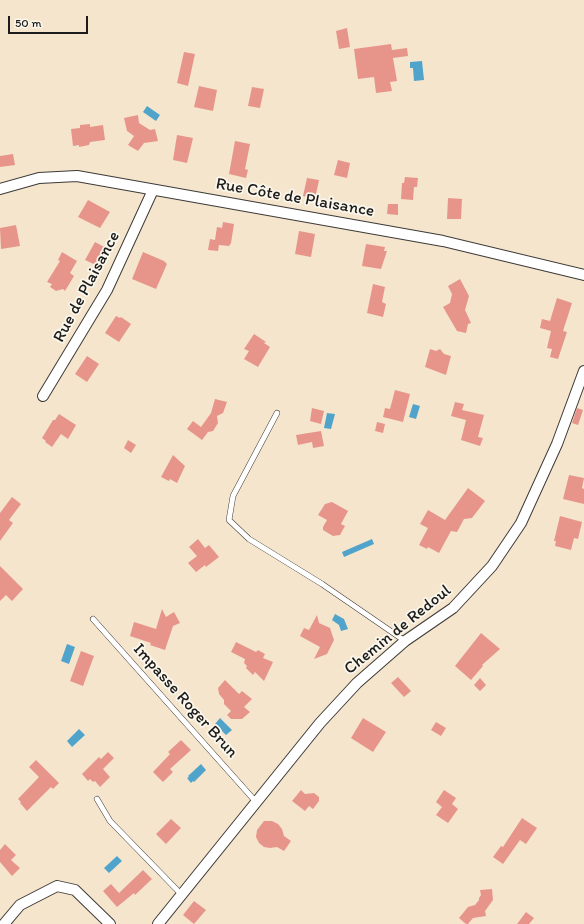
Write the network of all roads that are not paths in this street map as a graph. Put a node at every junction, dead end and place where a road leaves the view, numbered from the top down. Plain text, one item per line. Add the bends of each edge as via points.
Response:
1 (0, 189) edge
2 (154, 190) junction
3 (584, 275) edge
4 (584, 371) edge
5 (43, 396) dead end
6 (277, 413) dead end
7 (92, 619) dead end
8 (405, 641) junction
9 (97, 799) dead end
10 (257, 803) junction
11 (182, 894) junction
12 (4, 924) edge
13 (110, 924) edge
14 (158, 924) edge

1 - 2 street, Rue Côte de Plaisance via 39,178 77,176
2 - 3 street, Rue Côte de Plaisance via 443,241
2 - 5 street, Rue de Plaisance via 107,290
4 - 8 street, Chemin de Redoul via 557,444 521,523 492,566 454,608
6 - 8 lane via 232,496 229,520 249,539 322,584
7 - 10 lane, Impasse Roger Brun
8 - 10 street, Chemin de Redoul via 352,689 320,723
9 - 11 lane via 110,821
10 - 11 street, Chemin de Redoul
11 - 14 street, Chemin de Redoul
12 - 13 street via 20,905 57,886 75,890

